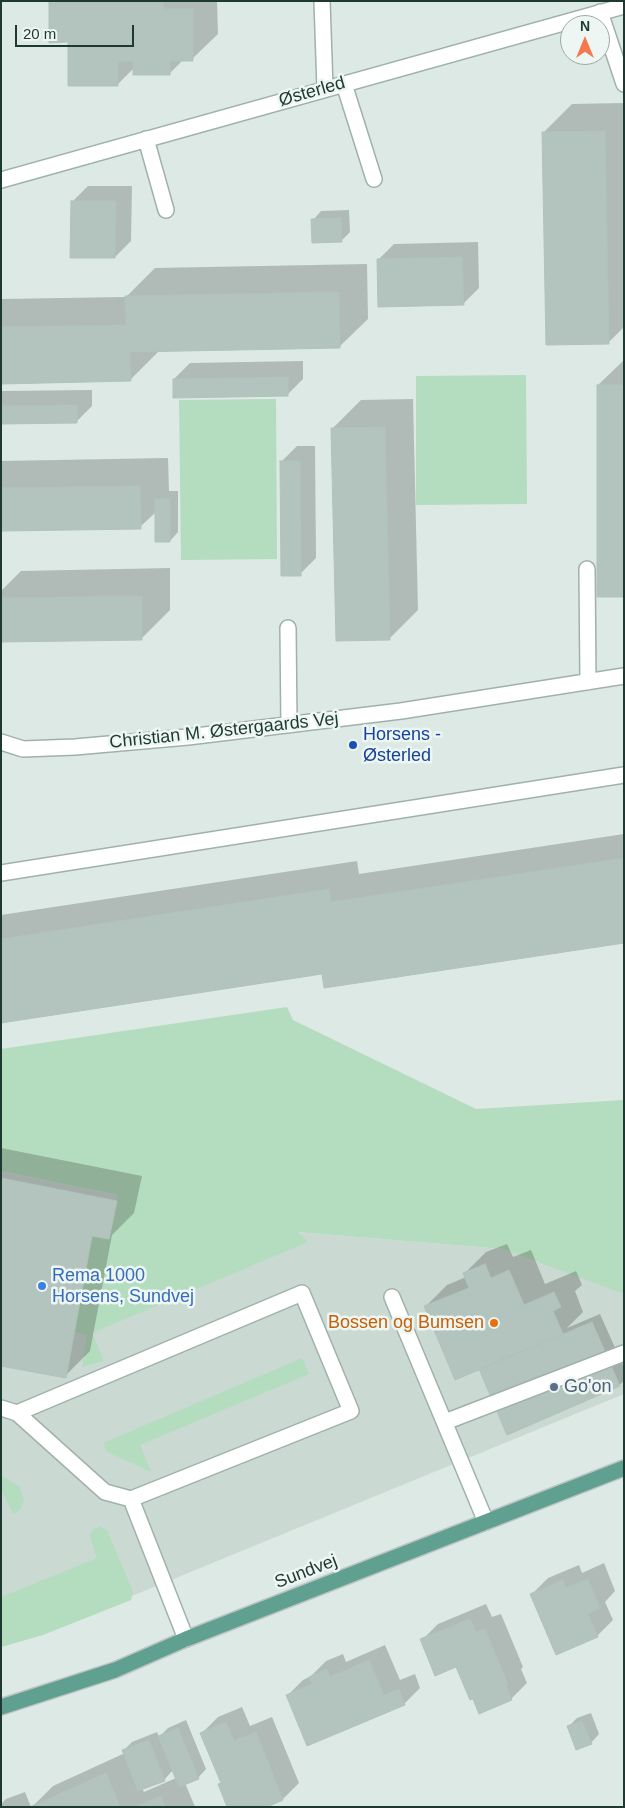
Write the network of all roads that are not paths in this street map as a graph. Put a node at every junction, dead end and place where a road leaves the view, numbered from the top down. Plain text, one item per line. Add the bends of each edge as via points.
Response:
1 (322, 1) edge
2 (624, 6) edge
3 (600, 12) junction
4 (344, 84) junction
5 (624, 84) edge
6 (325, 89) junction
7 (146, 139) junction
8 (374, 179) dead end
9 (1, 180) edge
10 (166, 210) dead end
11 (587, 569) dead end
12 (288, 628) dead end
13 (624, 676) edge
14 (588, 682) junction
15 (289, 725) junction
16 (1, 742) edge
17 (624, 775) edge
18 (1, 873) edge
19 (392, 1297) dead end
20 (624, 1352) edge
21 (1, 1408) edge
22 (17, 1413) junction
23 (445, 1422) junction
24 (624, 1468) edge
25 (131, 1499) junction
26 (486, 1522) junction
27 (186, 1639) junction
28 (1, 1707) edge

1 - 6 street
2 - 3 street, Østerled
3 - 4 street, Østerled
3 - 5 street
4 - 6 street, Østerled
4 - 8 street
6 - 7 street, Østerled
7 - 9 street, Østerled
7 - 10 street
11 - 14 street
12 - 15 street
13 - 14 street, Christian M. Østergaards Vej
14 - 15 street, Christian M. Østergaards Vej
15 - 16 street, Christian M. Østergaards Vej via 75,747 23,748
17 - 18 street
19 - 23 street
20 - 23 street
21 - 22 street
22 - 25 street via 104,1492
22 - 25 street via 302,1293 351,1412
23 - 26 street
24 - 26 main road, Sundvej
25 - 27 street
26 - 27 main road, Sundvej
27 - 28 main road, Sundvej via 115,1670

